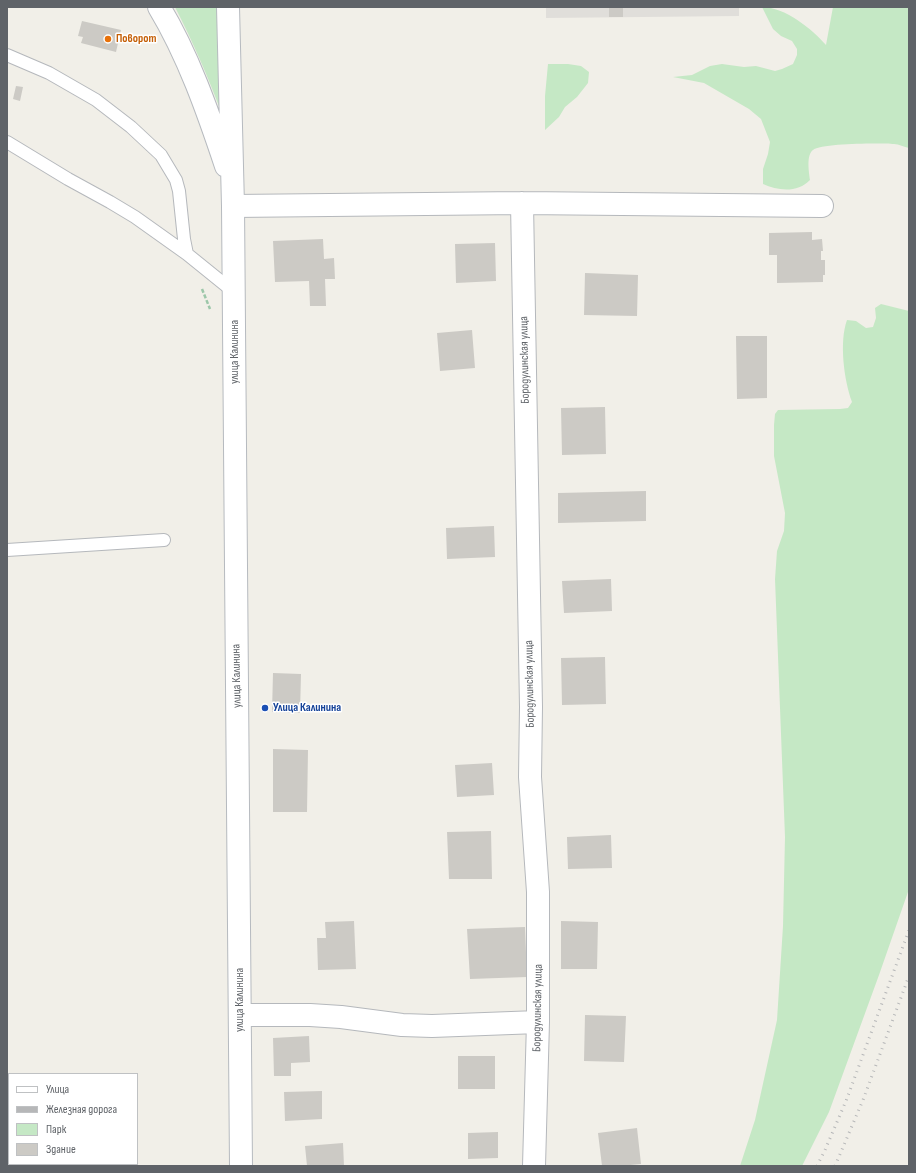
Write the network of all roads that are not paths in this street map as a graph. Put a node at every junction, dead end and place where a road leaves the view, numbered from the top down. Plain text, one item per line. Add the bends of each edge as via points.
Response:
1 (159, 7) edge
2 (228, 7) edge
3 (7, 55) edge
4 (7, 142) edge
5 (233, 196) junction
6 (522, 202) junction
7 (822, 206) dead end
8 (187, 254) junction
9 (234, 292) junction
10 (164, 540) dead end
11 (7, 550) edge
12 (240, 1015) junction
13 (538, 1022) junction
14 (241, 1166) edge
15 (534, 1166) edge

1 - 5 street via 193,77 210,121
2 - 5 street, улица Калинина
3 - 8 lane via 49,73 96,100 161,155 176,180 179,191
4 - 8 lane via 110,202
5 - 6 street
5 - 9 street, улица Калинина
6 - 7 street
6 - 13 street, Бородулинская улица via 530,777 538,892
8 - 9 lane
9 - 12 street, улица Калинина
10 - 11 lane
12 - 13 street via 310,1015 432,1026
12 - 14 street, улица Калинина
13 - 15 street, Бородулинская улица

